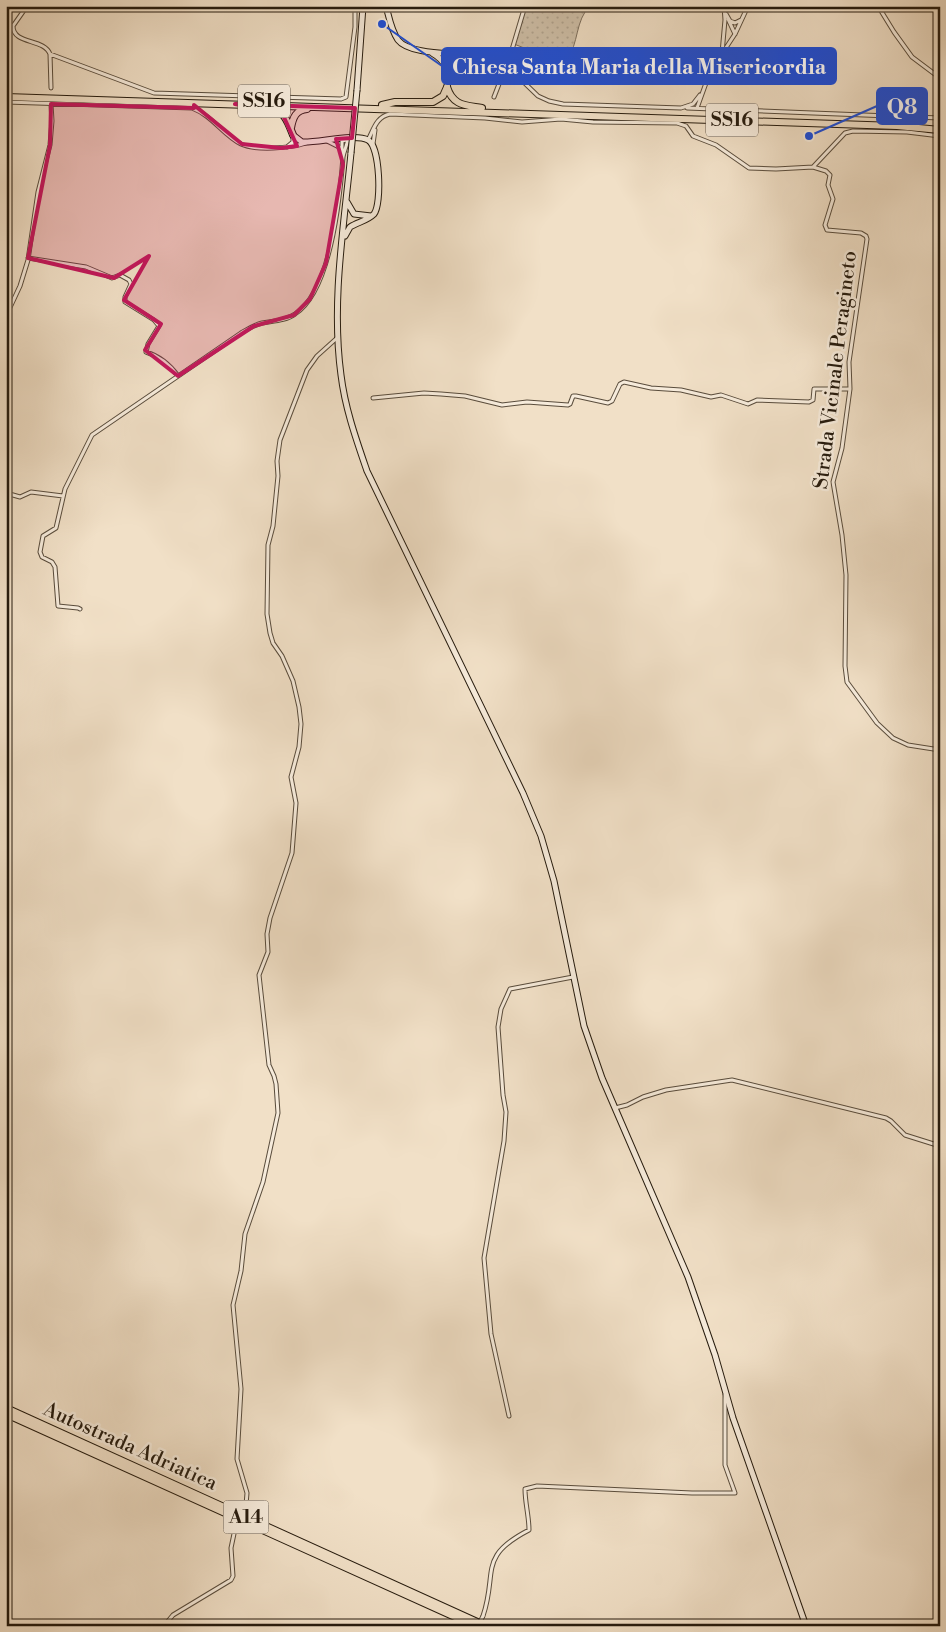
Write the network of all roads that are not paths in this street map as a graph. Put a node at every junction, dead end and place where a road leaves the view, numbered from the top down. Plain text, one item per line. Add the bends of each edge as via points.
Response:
1 (16, 6) edge
2 (27, 6) edge
3 (355, 6) edge
4 (363, 6) edge
5 (386, 6) edge
6 (525, 6) edge
7 (724, 6) edge
8 (878, 6) edge
9 (747, 8) edge
10 (23, 11) junction
11 (728, 18) junction
12 (743, 18) junction
13 (6, 23) edge
14 (725, 24) junction
15 (13, 26) junction
16 (735, 34) junction
17 (429, 52) junction
18 (50, 54) junction
19 (454, 54) junction
20 (722, 54) junction
21 (476, 58) junction
22 (457, 64) junction
23 (507, 66) junction
24 (447, 67) junction
25 (449, 77) junction
26 (940, 78) edge
27 (448, 87) junction
28 (51, 88) dead end
29 (6, 93) edge
30 (6, 97) edge
31 (494, 97) dead end
32 (698, 100) junction
33 (6, 102) edge
34 (51, 104) junction
35 (235, 104) junction
36 (382, 105) junction
37 (344, 108) junction
38 (482, 108) junction
39 (681, 108) junction
40 (696, 108) junction
41 (711, 109) junction
42 (522, 112) junction
43 (940, 118) edge
44 (940, 126) edge
45 (375, 128) junction
46 (940, 130) edge
47 (292, 132) junction
48 (940, 136) edge
49 (348, 139) junction
50 (326, 140) junction
51 (368, 140) junction
52 (309, 142) junction
53 (373, 144) junction
54 (286, 148) junction
55 (343, 153) junction
56 (813, 167) junction
57 (346, 201) junction
58 (354, 214) junction
59 (371, 216) junction
60 (345, 218) junction
61 (356, 223) junction
62 (342, 243) junction
63 (28, 258) junction
64 (6, 316) edge
65 (338, 338) junction
66 (178, 376) junction
67 (850, 389) junction
68 (373, 398) dead end
69 (6, 493) edge
70 (63, 496) junction
71 (80, 609) dead end
72 (940, 750) edge
73 (573, 977) junction
74 (615, 1108) junction
75 (940, 1146) edge
76 (726, 1392) junction
77 (6, 1408) edge
78 (6, 1414) edge
79 (509, 1416) dead end
80 (164, 1626) edge
81 (477, 1626) edge
82 (486, 1626) edge
83 (806, 1626) edge

1 - 10 street
2 - 10 street
3 - 18 street via 346,97 341,98 154,92
4 - 57 main road, bridge
5 - 17 main road via 398,40 408,48
6 - 23 street
7 - 11 street
7 - 14 street
8 - 26 street via 912,57
9 - 12 street
10 - 15 street
11 - 12 street via 738,23
11 - 16 street
12 - 16 street
13 - 15 street
14 - 16 street via 727,31
14 - 20 street
15 - 18 street via 17,36 43,46
16 - 20 street
17 - 19 main road
17 - 24 main road via 442,59
18 - 28 street
19 - 21 street
19 - 22 main road
19 - 24 main road
20 - 32 street
21 - 22 street
21 - 23 street
22 - 25 main road
23 - 31 street
23 - 39 street via 538,96 549,101
24 - 25 main road
25 - 27 main road
27 - 36 highway via 443,96 433,102
27 - 38 highway via 457,102
29 - 36 highway, SS16
30 - 35 highway, SS16
32 - 39 street
32 - 40 street
32 - 41 street
33 - 34 street
34 - 54 street via 192,108 242,144
34 - 63 street via 50,145 38,192
35 - 37 highway, SS16
35 - 47 highway via 278,110 285,116
36 - 38 highway, SS16
37 - 42 highway, SS16
37 - 47 highway via 300,111 294,116
38 - 42 highway, SS16
39 - 40 street
40 - 41 street
41 - 43 street
42 - 44 highway, SS16 via 897,122
42 - 46 highway, SS16
45 - 51 street
45 - 53 street
45 - 56 street via 379,119 390,114 522,122 561,119 677,123 686,126 693,136 716,145 749,168
47 - 52 main road via 302,142
47 - 54 street via 293,142
48 - 56 street via 852,131 845,133
49 - 50 main road
49 - 51 main road
49 - 55 street
50 - 52 main road
50 - 55 street
51 - 53 main road
52 - 54 street
53 - 59 main road via 377,156 378,199
55 - 66 street via 326,264 310,299 294,315 254,326
56 - 67 street, Strada Vicinale Peragineto via 830,175 828,185 833,199 825,225 827,230 861,234 867,239 849,362
57 - 58 main road
57 - 60 main road
58 - 59 main road
58 - 60 main road
59 - 61 main road
60 - 61 main road
60 - 62 main road
61 - 62 main road via 350,227
62 - 65 main road
63 - 64 street
63 - 66 street via 86,267 112,278 120,275 129,280 131,284 125,302 159,326 146,352 159,358
65 - 73 main road via 345,399 367,471 541,836 554,881
65 - 80 street, bridge via 317,356 307,370 280,440 268,551 267,614 270,633 293,681 301,724 291,777 296,803 292,854 270,918 268,952 258,975 278,1113 263,1182 246,1234 233,1305 241,1389 237,1459 246,1487 246,1505 231,1548 231,1580 173,1614
66 - 70 street via 92,435
67 - 68 street via 814,389 809,402 756,400 748,404 721,395 711,397 624,382 608,403 576,396 568,405 527,402 502,405 465,396 424,393
67 - 72 street, Strada Vicinale Peragineto via 842,452 833,482 846,575 847,682 877,723 893,738 908,745
69 - 70 street via 20,497 31,492
70 - 71 street via 56,528 43,536 40,555 56,566 58,606
73 - 74 main road via 590,1046
73 - 79 street via 510,989 498,1021 506,1112 484,1258 491,1334
74 - 75 street via 666,1090 732,1080 886,1118 905,1134
74 - 76 main road via 688,1277
76 - 81 street, bridge via 725,1465 735,1493 537,1486 525,1489 529,1530 501,1548 492,1564 489,1600
76 - 83 main road
77 - 82 highway, Autostrada Adriatica / A14
78 - 81 highway, Autostrada Adriatica / A14

